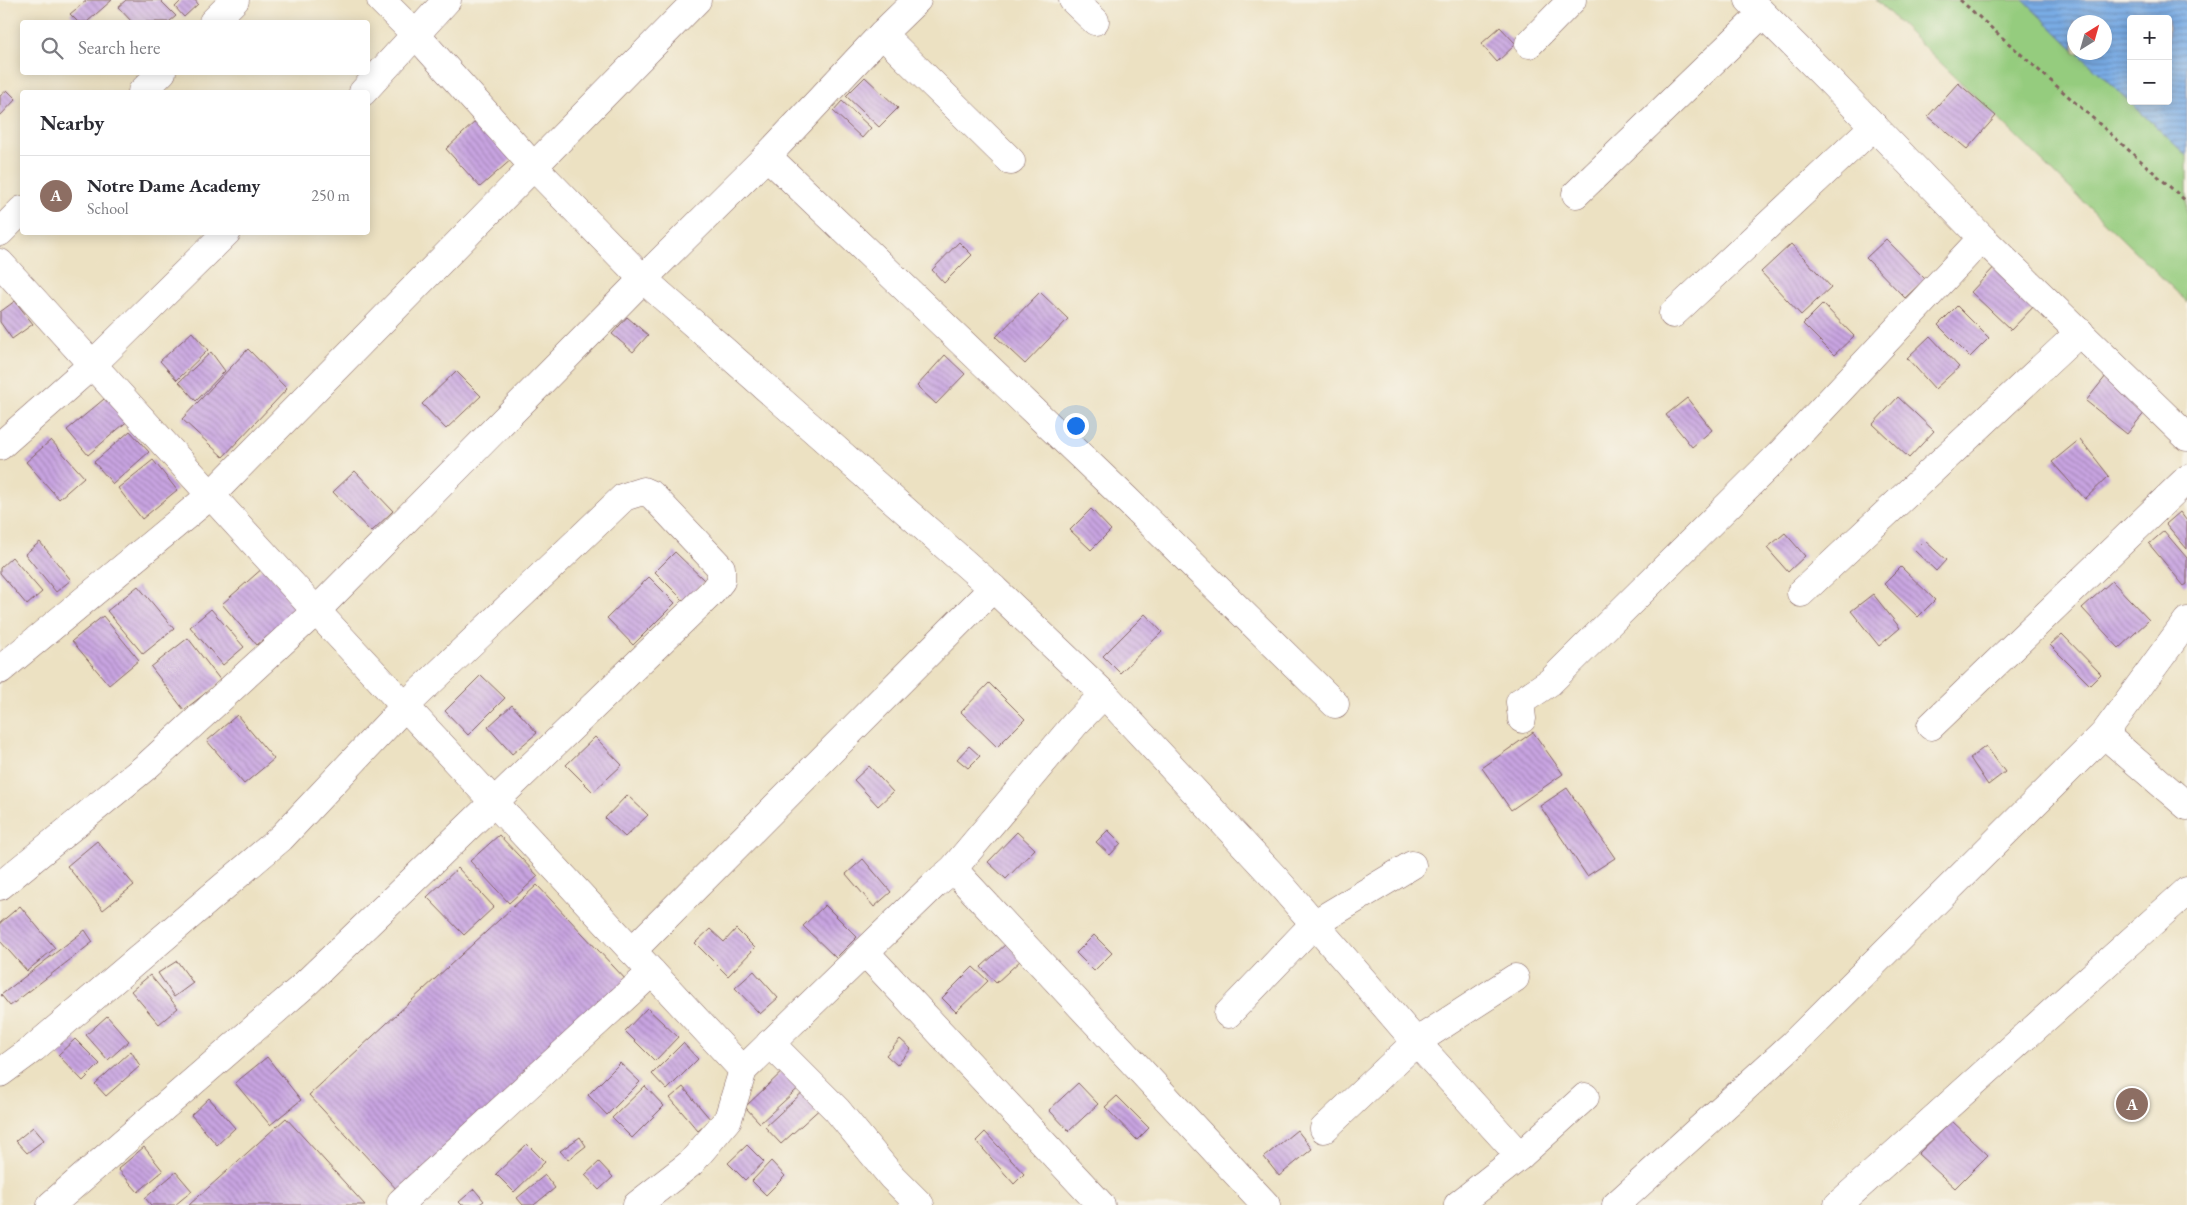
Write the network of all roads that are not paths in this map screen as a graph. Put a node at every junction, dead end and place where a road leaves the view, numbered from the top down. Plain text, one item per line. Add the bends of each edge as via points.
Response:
1 (235, 0) edge
2 (381, 0) edge
3 (447, 0) edge
4 (697, 0) edge
5 (917, 0) edge
6 (1073, 0) edge
7 (1572, 0) edge
8 (1756, 7) edge
9 (215, 20) edge
10 (1095, 21) dead end
11 (882, 34) junction
12 (416, 35) junction
13 (1529, 44) dead end
14 (159, 75) edge
15 (144, 90) edge
16 (365, 90) edge
17 (1874, 126) junction
18 (767, 156) junction
19 (1011, 160) dead end
20 (534, 167) junction
21 (1576, 194) dead end
22 (20, 212) edge
23 (0, 232) edge
24 (224, 235) edge
25 (1982, 238) junction
26 (0, 263) edge
27 (643, 279) junction
28 (1673, 314) dead end
29 (2080, 332) junction
30 (92, 365) junction
31 (2187, 437) edge
32 (0, 446) edge
33 (2187, 479) edge
34 (211, 495) junction
35 (993, 588) junction
36 (1801, 592) dead end
37 (316, 611) junction
38 (2187, 621) edge
39 (0, 670) edge
40 (1104, 694) junction
41 (1335, 704) dead end
42 (405, 706) junction
43 (1522, 719) dead end
44 (1931, 726) dead end
45 (2104, 734) junction
46 (494, 802) junction
47 (2187, 806) edge
48 (1412, 865) dead end
49 (954, 869) junction
50 (0, 886) edge
51 (2187, 891) edge
52 (1314, 924) junction
53 (632, 951) junction
54 (866, 952) junction
55 (652, 972) junction
56 (1515, 978) dead end
57 (1228, 1014) dead end
58 (1416, 1042) junction
59 (770, 1043) junction
60 (743, 1070) junction
61 (0, 1074) edge
62 (1585, 1097) dead end
63 (1324, 1129) dead end
64 (1520, 1156) junction
65 (1632, 1200) edge
66 (401, 1204) edge
67 (51, 1205) edge
68 (637, 1205) edge
69 (920, 1205) edge
70 (1101, 1205) edge
71 (1266, 1205) edge
72 (1458, 1205) edge
73 (1838, 1205) edge

1 - 9 street
2 - 12 street
3 - 12 street
4 - 20 street
5 - 11 street
6 - 10 street
7 - 13 street
8 - 17 street
8 - 21 street
11 - 18 street
11 - 19 street
12 - 16 street
12 - 20 street
14 - 15 street
17 - 25 street
17 - 28 street
18 - 27 street
18 - 41 street
20 - 27 street
20 - 34 street
22 - 23 street
24 - 30 street
25 - 29 street
25 - 43 street via 1781,453 1550,682 1520,702
26 - 30 street
27 - 35 street
27 - 37 street
29 - 31 street
29 - 36 street
30 - 32 street
30 - 34 street
33 - 44 street
34 - 37 street
34 - 39 street
35 - 40 street
35 - 53 street
37 - 42 street
37 - 50 street via 148,765
38 - 45 street
40 - 49 street
40 - 52 street
42 - 46 street
42 - 46 street via 624,497 643,491 652,495 721,568 721,581 712,592
42 - 61 street via 281,838
45 - 47 street
45 - 65 street
46 - 53 street
46 - 67 street via 300,989
48 - 52 street
49 - 54 street
49 - 71 street
51 - 73 street
52 - 57 street
52 - 58 street
53 - 55 street
54 - 59 street
54 - 70 street
55 - 60 street
55 - 66 street
56 - 58 street
58 - 63 street
58 - 64 street
59 - 60 street
59 - 69 street via 837,1110 892,1177
60 - 68 street via 728,1119 691,1164
62 - 64 street
64 - 72 street

